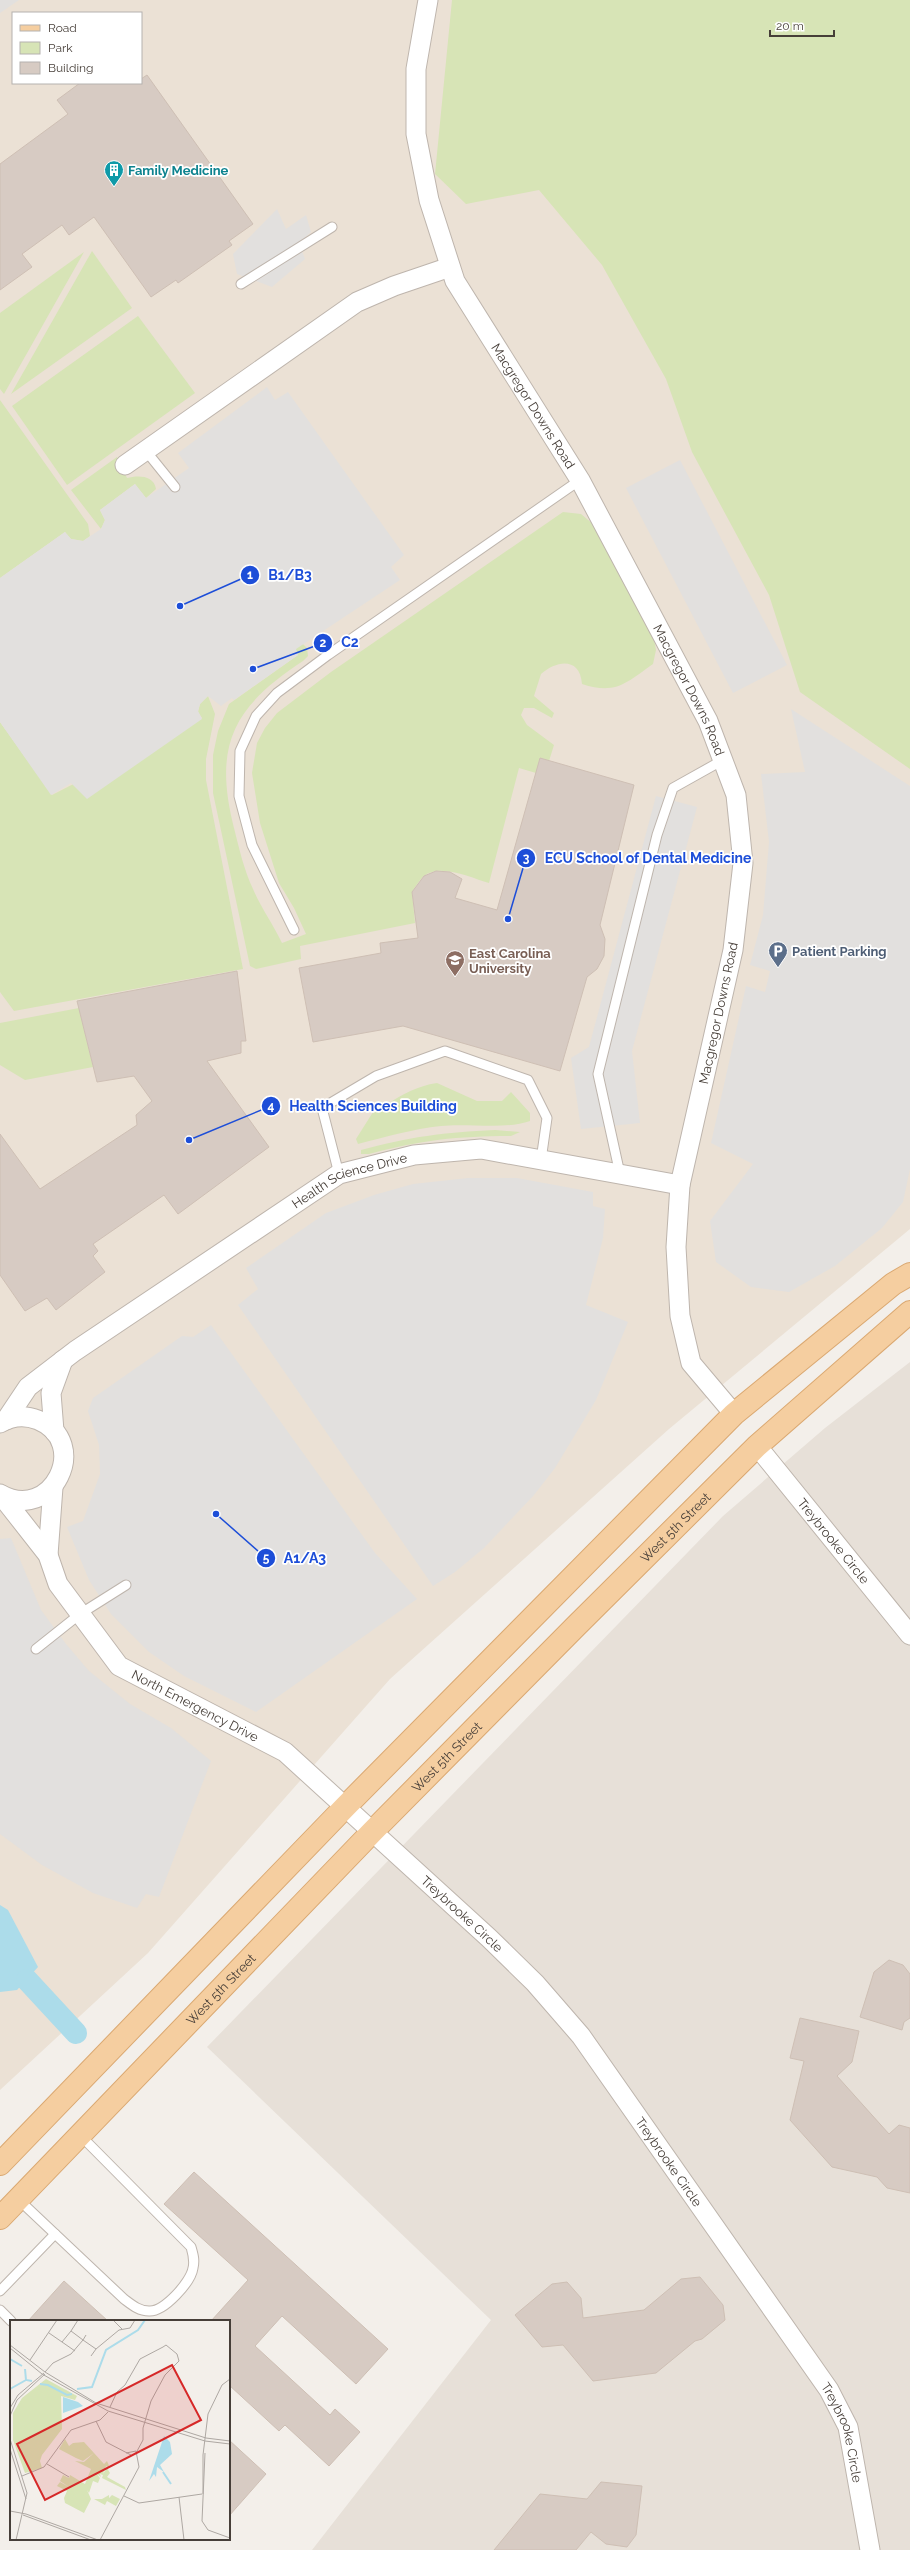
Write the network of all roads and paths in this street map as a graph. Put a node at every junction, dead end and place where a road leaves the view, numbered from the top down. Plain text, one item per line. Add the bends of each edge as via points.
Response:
1 (428, 0) edge
2 (332, 227) dead end
3 (450, 267) junction
4 (240, 284) dead end
5 (146, 451) junction
6 (125, 466) dead end
7 (580, 480) junction
8 (175, 487) dead end
9 (723, 760) junction
10 (294, 930) dead end
11 (540, 1160) junction
12 (340, 1174) junction
13 (620, 1174) junction
14 (680, 1185) junction
15 (910, 1274) edge
16 (910, 1312) edge
17 (63, 1360) junction
18 (734, 1414) junction
19 (3, 1422) edge
20 (54, 1431) junction
21 (757, 1446) junction
22 (53, 1487) junction
23 (1, 1494) edge
24 (48, 1555) junction
25 (126, 1585) dead end
26 (80, 1614) junction
27 (910, 1635) edge
28 (36, 1649) dead end
29 (346, 1806) junction
30 (373, 1831) junction
31 (80, 2135) junction
32 (0, 2164) edge
33 (18, 2199) junction
34 (0, 2218) edge
35 (55, 2234) junction
36 (0, 2291) edge
37 (0, 2310) edge
38 (10, 2320) edge
39 (870, 2550) edge

1 - 3 street, Macgregor Downs Road via 416,69 416,134 429,200
2 - 4 lane
3 - 5 street via 357,302
3 - 7 street, Macgregor Downs Road via 455,281
5 - 6 street
5 - 8 lane
7 - 9 street, Macgregor Downs Road via 708,722
7 - 10 lane via 328,655 277,693 256,716 240,751 240,796 252,846
9 - 13 lane via 672,788 657,835 598,1074
9 - 14 street, Macgregor Downs Road via 736,795 743,863 733,950
11 - 12 street, Health Science Drive via 482,1149 414,1155
11 - 12 lane via 547,1118 528,1080 445,1051 376,1076 322,1108
11 - 13 street, Health Science Drive
12 - 17 street, Health Science Drive
13 - 14 street, Health Science Drive
14 - 18 street, Macgregor Downs Road via 676,1247 680,1316 691,1363
15 - 18 main road via 893,1284
16 - 21 main road, West 5th Street
17 - 19 street, Health Science Drive via 28,1387
17 - 20 street via 51,1393
18 - 29 main road
19 - 20 street, North Emergency Drive via 19,1417 32,1417 44,1422
20 - 22 street, North Emergency Drive via 64,1453 64,1465
21 - 27 street, Treybrooke Circle
21 - 30 main road, West 5th Street
22 - 23 street, North Emergency Drive via 42,1495 28,1500 15,1500
22 - 24 street, North Emergency Drive
23 - 24 street, North Emergency Drive
24 - 26 street, North Emergency Drive via 58,1584
25 - 26 lane
26 - 28 lane
26 - 29 street, North Emergency Drive via 119,1666 285,1752
29 - 30 street, North Emergency Drive
29 - 32 main road
30 - 31 main road, West 5th Street
30 - 39 street, Treybrooke Circle via 535,1983 581,2036 829,2390 848,2427
31 - 33 main road, West 5th Street
31 - 35 lane via 191,2247 193,2269 187,2283 160,2309 149,2311 137,2308 124,2299
33 - 34 main road, West 5th Street
33 - 35 lane
35 - 36 lane
37 - 38 lane

